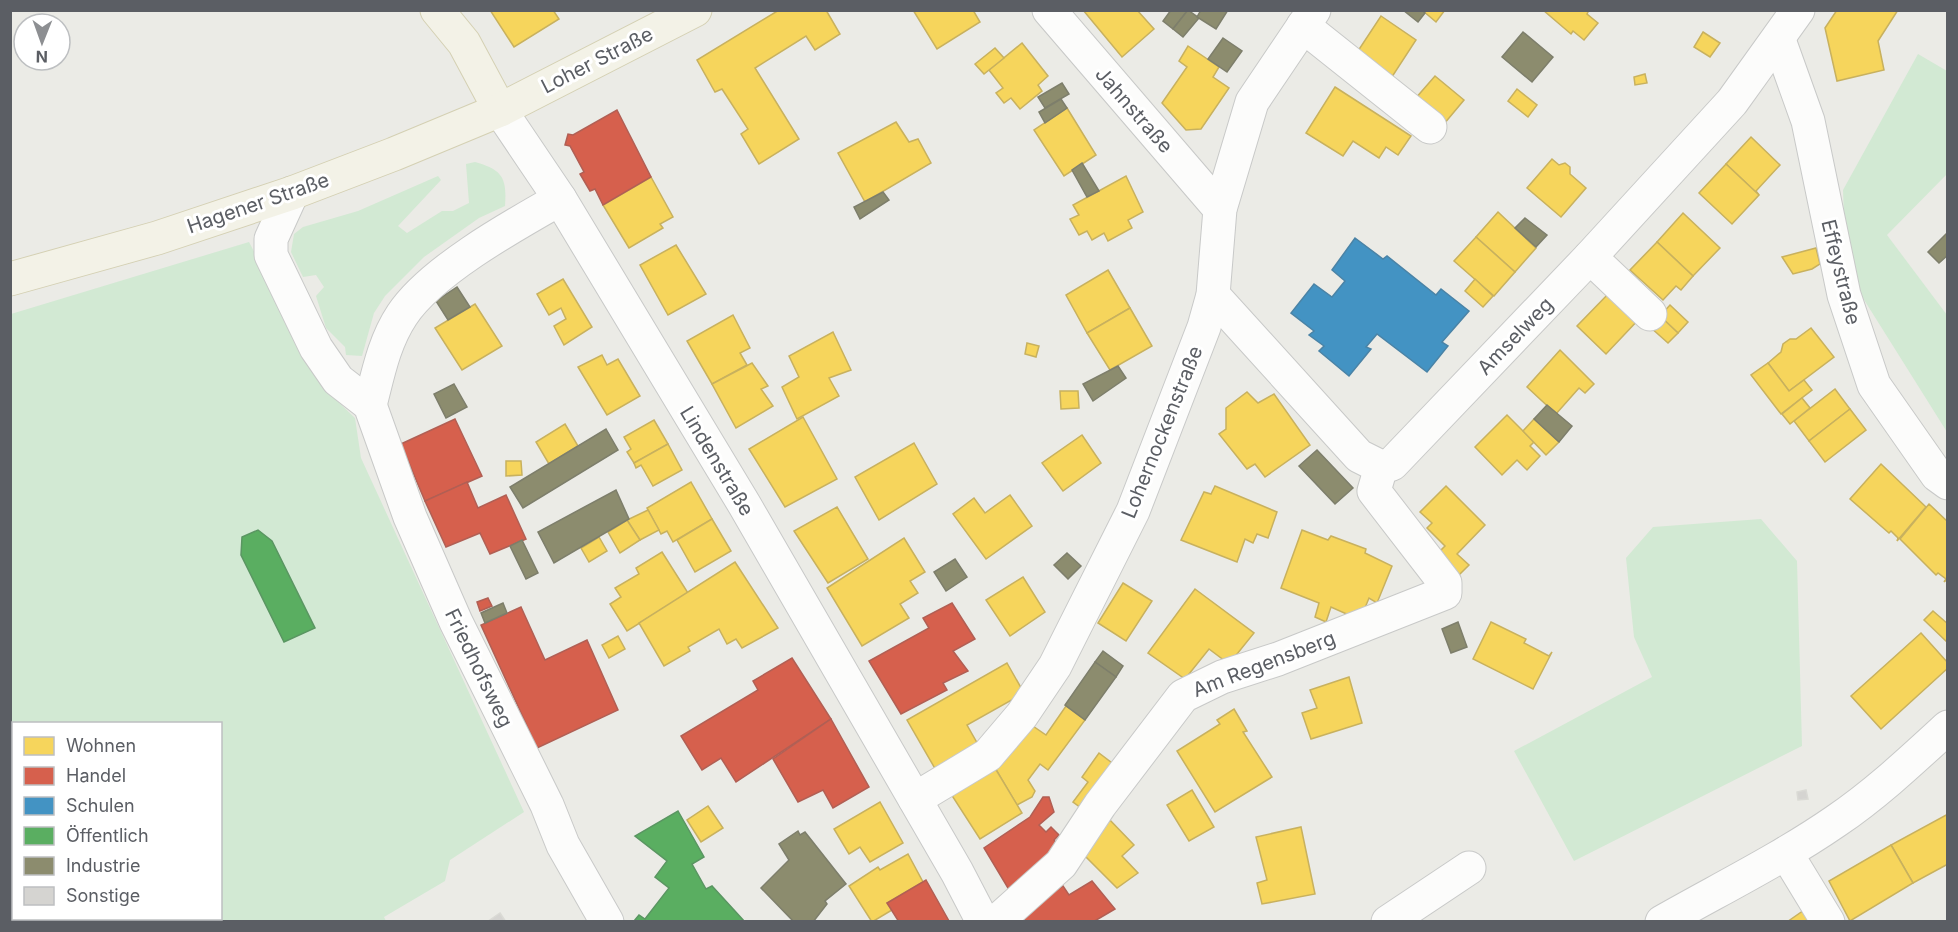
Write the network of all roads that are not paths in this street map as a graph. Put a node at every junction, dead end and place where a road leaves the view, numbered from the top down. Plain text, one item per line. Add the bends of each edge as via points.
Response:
1 (437, 10) edge
2 (454, 10) edge
3 (695, 10) edge
4 (1049, 10) edge
5 (1798, 10) edge
6 (1309, 18) edge
7 (1779, 40) junction
8 (464, 43) junction
9 (500, 111) junction
10 (1430, 127) dead end
11 (292, 193) junction
12 (560, 199) junction
13 (1220, 208) junction
14 (1590, 257) junction
15 (10, 279) edge
16 (1213, 295) junction
17 (1650, 314) dead end
18 (370, 405) junction
19 (1381, 467) junction
20 (1947, 483) edge
21 (1947, 727) edge
22 (915, 799) junction
23 (1786, 853) junction
24 (1469, 868) dead end
25 (607, 921) edge
26 (983, 921) edge
27 (996, 921) edge
28 (1388, 921) edge
29 (1662, 921) edge
30 (1828, 921) edge

1 - 8 main road, Lindenstraße
2 - 8 main road
3 - 9 main road, Loher Straße
4 - 13 street, Jahnstraße
5 - 7 street, Amselweg
6 - 10 street
6 - 13 street, Lohernockenstraße via 1252,102
7 - 14 street, Amselweg via 1732,102
7 - 20 street, Effeystraße via 1808,121 1844,295 1874,385 1937,475
8 - 9 main road, Lindenstraße
9 - 11 main road, Hagener Straße
9 - 12 street, Lindenstraße
11 - 15 main road, Hagener Straße via 157,238
11 - 18 street via 271,239 271,255 316,348 338,380
12 - 18 street via 502,231 430,284 402,314 382,356
12 - 22 street, Lindenstraße via 744,504
13 - 16 street, Lohernockenstraße
14 - 17 street
14 - 19 street, Amselweg via 1392,464
16 - 19 street via 1359,456
16 - 22 street, Lohernockenstraße via 1133,511 1055,666 1022,715 988,755
18 - 25 street, Friedhofsweg via 410,517 456,622 563,845
19 - 27 street, Am Regensberg via 1374,491 1445,583 1445,593 1222,677 1183,696 1100,805 1061,864
21 - 23 street via 1837,821
22 - 26 street, Lindenstraße
23 - 29 street
23 - 30 street
24 - 28 street

